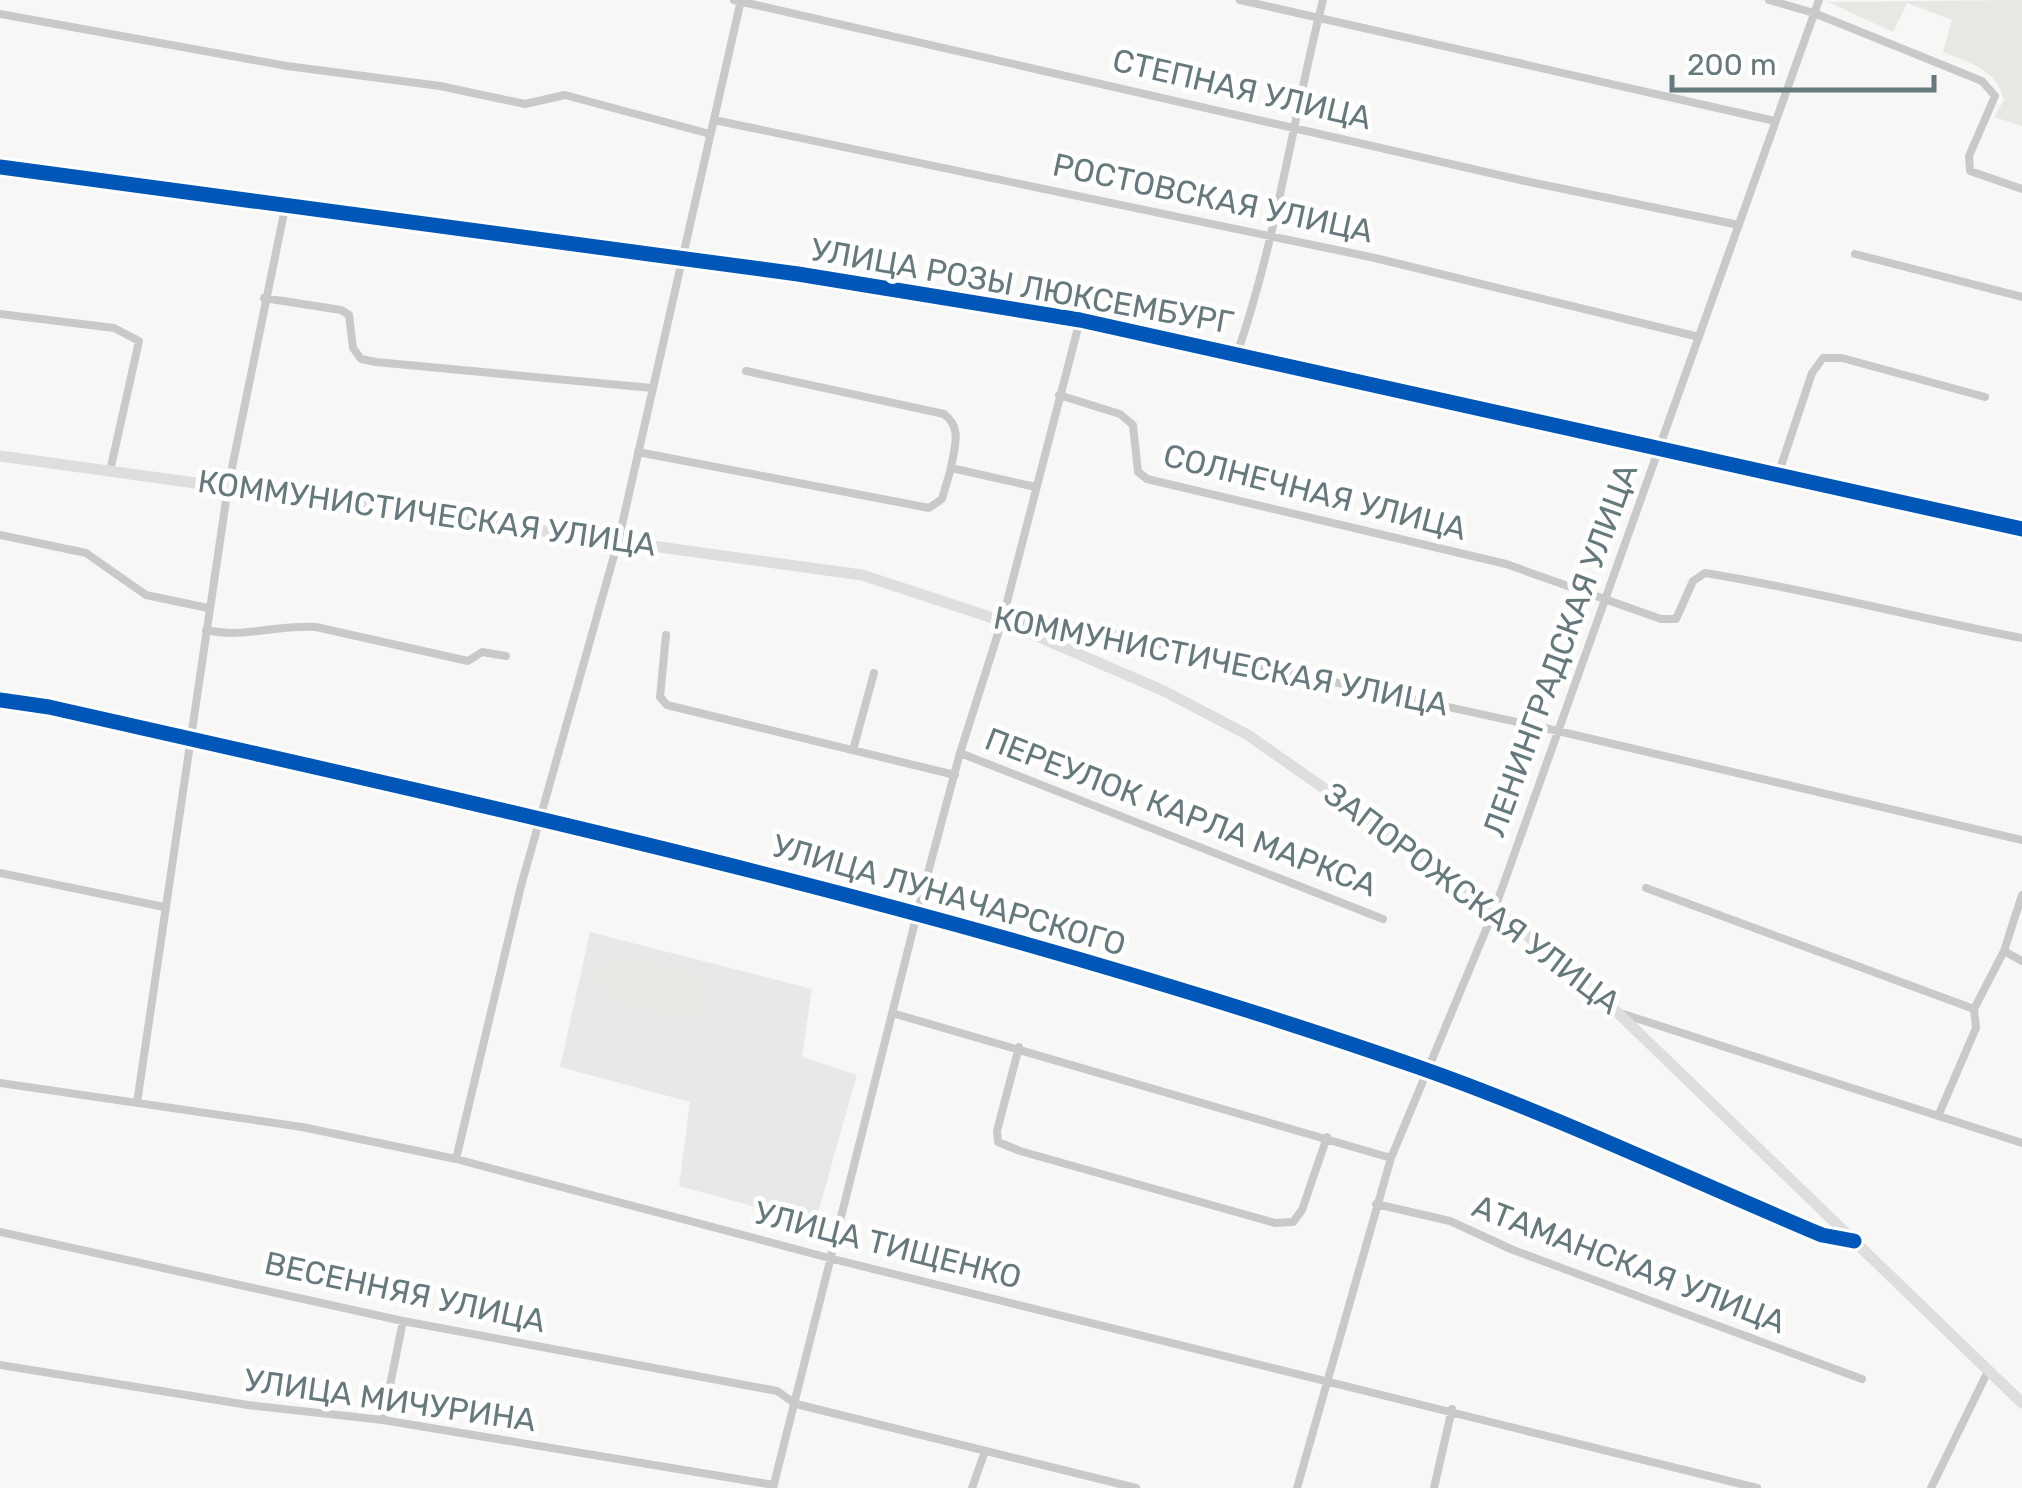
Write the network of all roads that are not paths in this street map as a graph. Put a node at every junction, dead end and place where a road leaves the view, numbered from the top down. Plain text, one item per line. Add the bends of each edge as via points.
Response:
1 (739, 0) edge
2 (1240, 0) edge
3 (1323, 0) edge
4 (1769, 0) edge
5 (1819, 0) edge
6 (1814, 13) junction
7 (0, 14) edge
8 (1318, 17) junction
9 (714, 120) junction
10 (1775, 121) junction
11 (1294, 126) junction
12 (710, 134) junction
13 (0, 167) edge
14 (2022, 189) edge
15 (284, 208) junction
16 (1739, 224) junction
17 (1270, 236) junction
18 (1855, 254) dead end
19 (682, 258) junction
20 (2022, 297) edge
21 (264, 298) junction
22 (0, 314) edge
23 (1080, 320) junction
24 (1699, 336) junction
25 (1238, 351) junction
26 (746, 371) dead end
27 (652, 388) junction
28 (1060, 395) junction
29 (1985, 397) dead end
30 (1658, 450) junction
31 (638, 452) junction
32 (0, 456) edge
33 (950, 468) junction
34 (110, 471) junction
35 (1778, 475) junction
36 (228, 487) junction
37 (1036, 487) junction
38 (2022, 528) edge
39 (0, 535) edge
40 (619, 538) junction
41 (1603, 600) junction
42 (208, 608) junction
43 (1002, 621) junction
44 (206, 630) junction
45 (666, 635) dead end
46 (2022, 638) edge
47 (506, 656) dead end
48 (874, 673) dead end
49 (0, 700) edge
50 (1558, 730) junction
51 (188, 738) junction
52 (853, 750) junction
53 (960, 753) junction
54 (954, 775) junction
55 (543, 818) junction
56 (2022, 840) edge
57 (0, 874) edge
58 (1646, 888) dead end
59 (2022, 895) edge
60 (164, 907) junction
61 (1495, 908) junction
62 (918, 914) junction
63 (1383, 919) dead end
64 (2004, 950) junction
65 (2022, 961) edge
66 (1974, 1009) junction
67 (1616, 1011) junction
68 (892, 1013) junction
69 (1019, 1047) junction
70 (1424, 1069) junction
71 (0, 1083) edge
72 (137, 1104) junction
73 (1939, 1114) junction
74 (1328, 1136) junction
75 (2022, 1142) edge
76 (1391, 1158) junction
77 (456, 1159) junction
78 (1376, 1204) junction
79 (0, 1232) edge
80 (1854, 1241) junction
81 (833, 1259) junction
82 (403, 1322) junction
83 (0, 1365) edge
84 (1989, 1370) junction
85 (1325, 1378) junction
86 (1862, 1379) dead end
87 (2022, 1402) edge
88 (796, 1404) junction
89 (1452, 1410) junction
90 (383, 1420) junction
91 (985, 1450) junction
92 (773, 1486) edge
93 (972, 1488) edge
94 (1136, 1488) edge
95 (1296, 1488) edge
96 (1434, 1488) edge
97 (1756, 1488) edge
98 (1930, 1488) edge

1 - 9 street
1 - 11 street, СТЕПНАЯ УЛИЦА
2 - 8 street
3 - 8 street
4 - 6 street
5 - 6 street, ЛЕНИНГРАДСКАЯ УЛИЦА
6 - 10 street, ЛЕНИНГРАДСКАЯ УЛИЦА
6 - 14 street via 1982,81 1995,96 1969,156 1970,171
7 - 12 street via 525,104 565,95
8 - 10 street
8 - 11 street
9 - 12 street
9 - 17 street, РОСТОВСКАЯ УЛИЦА
10 - 16 street, ЛЕНИНГРАДСКАЯ УЛИЦА
11 - 16 street, СТЕПНАЯ УЛИЦА
11 - 17 street
12 - 19 street
13 - 15 street, УЛИЦА РОЗЫ ЛЮКСЕМБУРГ
15 - 19 street, УЛИЦА РОЗЫ ЛЮКСЕМБУРГ
15 - 21 street
16 - 24 street, ЛЕНИНГРАДСКАЯ УЛИЦА
17 - 24 street, РОСТОВСКАЯ УЛИЦА
17 - 25 street
18 - 20 street
19 - 23 street, УЛИЦА РОЗЫ ЛЮКСЕМБУРГ
19 - 27 street
21 - 27 street via 341,310 349,316 361,359
21 - 36 street
22 - 34 street via 114,328 139,342
23 - 25 street, УЛИЦА РОЗЫ ЛЮКСЕМБУРГ
23 - 28 street
24 - 30 street, ЛЕНИНГРАДСКАЯ УЛИЦА
25 - 30 street, УЛИЦА РОЗЫ ЛЮКСЕМБУРГ
26 - 33 street via 944,414 957,432
27 - 31 street
28 - 37 street
28 - 41 street, СОЛНЕЧНАЯ УЛИЦА via 1120,414 1133,425 1138,472 1147,480 1506,564
29 - 35 street via 1823,358
30 - 35 street, УЛИЦА РОЗЫ ЛЮКСЕМБУРГ
30 - 41 street, ЛЕНИНГРАДСКАЯ УЛИЦА
31 - 33 street via 928,508 942,498
31 - 40 street
32 - 34 main road, КОММУНИСТИЧЕСКАЯ УЛИЦА
33 - 37 street
34 - 36 main road, КОММУНИСТИЧЕСКАЯ УЛИЦА
35 - 38 street, УЛИЦА РОЗЫ ЛЮКСЕМБУРГ
36 - 40 main road, КОММУНИСТИЧЕСКАЯ УЛИЦА
36 - 42 street
37 - 43 street
39 - 42 street via 86,553 146,595
40 - 43 main road, КОММУНИСТИЧЕСКАЯ УЛИЦА via 862,575
40 - 55 street
41 - 46 street via 1676,619 1694,581 1705,573
41 - 50 street, ЛЕНИНГРАДСКАЯ УЛИЦА
42 - 44 street
43 - 50 street, КОММУНИСТИЧЕСКАЯ УЛИЦА via 1091,629
43 - 53 street
43 - 61 main road, ЗАПОРОЖСКАЯ УЛИЦА via 1248,735
44 - 47 street via 248,635 294,625 468,661 482,652
44 - 51 street
45 - 52 street via 660,698 668,705
48 - 52 street
49 - 51 street, УЛИЦА ЛУНАЧАРСКОГО
50 - 56 street, КОММУНИСТИЧЕСКАЯ УЛИЦА
50 - 61 street, ЛЕНИНГРАДСКАЯ УЛИЦА
51 - 55 street, УЛИЦА ЛУНАЧАРСКОГО
51 - 60 street
52 - 54 street
53 - 54 street
53 - 63 street, ПЕРЕУЛОК КАРЛА МАРКСА
54 - 62 street
55 - 62 street, УЛИЦА ЛУНАЧАРСКОГО
55 - 77 street
57 - 60 street
58 - 66 street
59 - 64 street
60 - 72 street
61 - 67 main road, ЗАПОРОЖСКАЯ УЛИЦА
61 - 70 street, ЛЕНИНГРАДСКАЯ УЛИЦА
62 - 68 street
62 - 70 street, УЛИЦА ЛУНАЧАРСКОГО via 1172,986
64 - 65 street
64 - 66 street
66 - 73 street via 1976,1028
67 - 73 street, ЗАПОРОЖСКАЯ УЛИЦА
67 - 80 main road, УЛИЦА ЛУНАЧАРСКОГО
68 - 69 street
68 - 81 street
69 - 74 street
69 - 74 street via 996,1131 998,1142 1020,1151 1275,1223 1293,1222 1302,1210
70 - 76 street, ЛЕНИНГРАДСКАЯ УЛИЦА
70 - 80 street, УЛИЦА ЛУНАЧАРСКОГО via 1822,1235
71 - 72 street, УЛИЦА ТИЩЕНКО
72 - 77 street, УЛИЦА ТИЩЕНКО via 302,1127
73 - 75 street, ЗАПОРОЖСКАЯ УЛИЦА
74 - 76 street
76 - 78 street, ЛЕНИНГРАДСКАЯ УЛИЦА
77 - 81 street, УЛИЦА ТИЩЕНКО
78 - 85 street, ЛЕНИНГРАДСКАЯ УЛИЦА
78 - 86 street, АТАМАНСКАЯ УЛИЦА via 1450,1222
79 - 82 street, ВЕСЕННЯЯ УЛИЦА
80 - 84 main road, УЛИЦА ЛУНАЧАРСКОГО
81 - 85 street, УЛИЦА ТИЩЕНКО
81 - 88 street
82 - 88 street, ВЕСЕННЯЯ УЛИЦА via 777,1390
82 - 90 street
83 - 90 street, УЛИЦА МИЧУРИНА
84 - 87 main road, УЛИЦА ЛУНАЧАРСКОГО
84 - 98 street
85 - 89 street, УЛИЦА ТИЩЕНКО
85 - 95 street, ЛЕНИНГРАДСКАЯ УЛИЦА
88 - 91 street, ВЕСЕННЯЯ УЛИЦА
88 - 92 street
89 - 96 street
89 - 97 street, УЛИЦА ТИЩЕНКО
90 - 92 street, УЛИЦА МИЧУРИНА
91 - 93 street
91 - 94 street, ВЕСЕННЯЯ УЛИЦА

